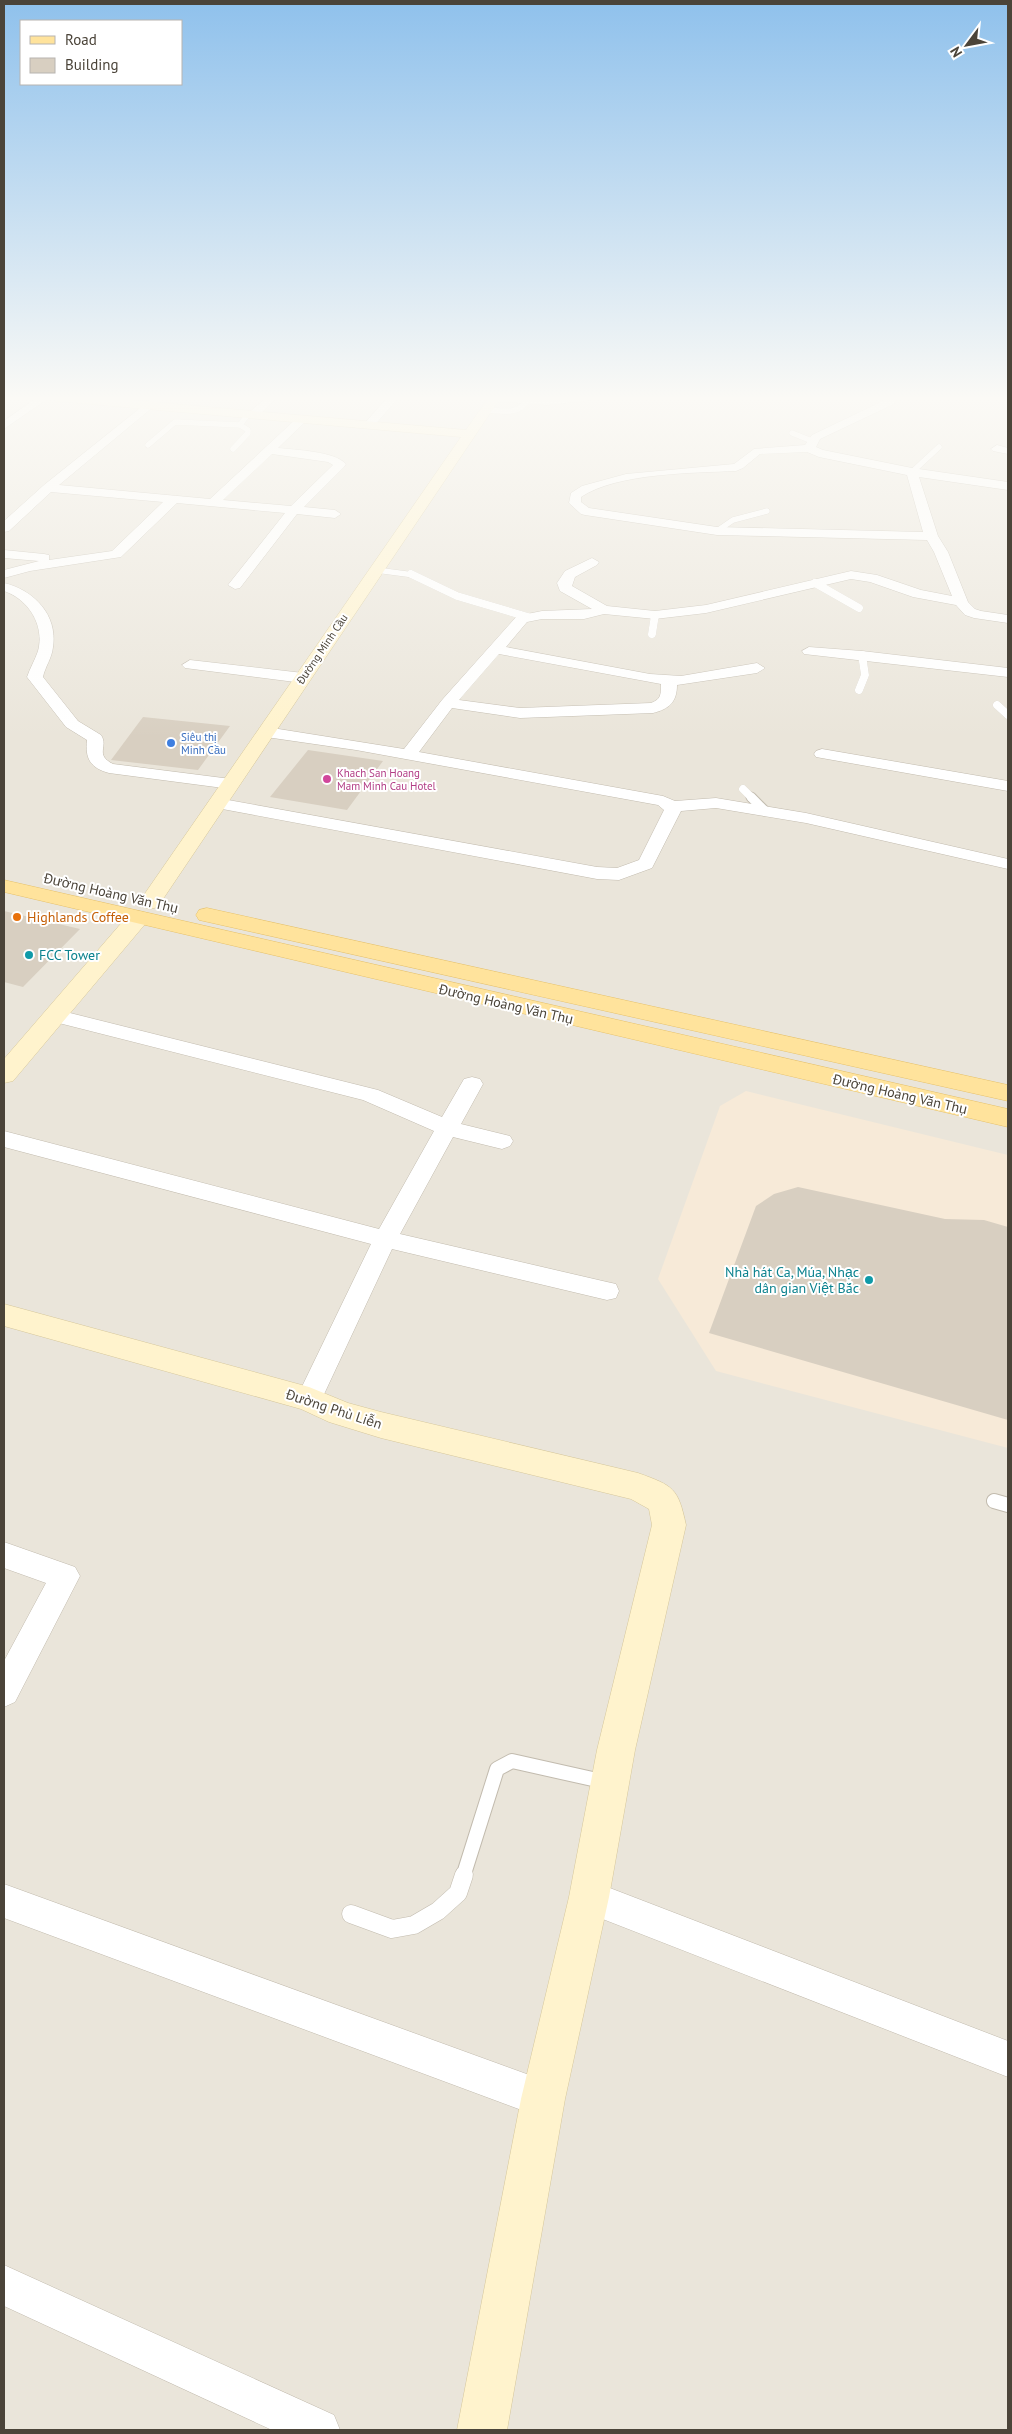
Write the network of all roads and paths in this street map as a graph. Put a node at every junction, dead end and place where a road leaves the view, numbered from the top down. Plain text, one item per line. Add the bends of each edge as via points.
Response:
1 (294, 510) edge
2 (23, 511) edge
3 (162, 511) edge
4 (300, 511) edge
5 (417, 511) edge
6 (584, 511) edge
7 (765, 511) edge
8 (923, 511) edge
9 (335, 514) dead end
10 (4, 528) edge
11 (717, 531) junction
12 (931, 536) junction
13 (4, 554) edge
14 (592, 562) dead end
15 (57, 563) junction
16 (376, 570) junction
17 (4, 574) edge
18 (815, 582) junction
19 (235, 585) dead end
20 (4, 587) edge
21 (961, 602) junction
22 (859, 608) dead end
23 (604, 610) junction
24 (528, 616) junction
25 (655, 616) junction
26 (1008, 619) edge
27 (652, 634) dead end
28 (494, 649) junction
29 (809, 651) dead end
30 (862, 654) junction
31 (190, 665) dead end
32 (757, 668) dead end
33 (1008, 673) edge
34 (303, 678) junction
35 (669, 680) junction
36 (859, 690) dead end
37 (448, 703) junction
38 (997, 705) dead end
39 (1008, 715) edge
40 (266, 732) junction
41 (822, 754) dead end
42 (408, 755) junction
43 (231, 784) junction
44 (1008, 786) edge
45 (743, 788) dead end
46 (217, 803) junction
47 (672, 806) junction
48 (765, 811) junction
49 (1008, 864) edge
50 (4, 868) edge
51 (4, 886) edge
52 (144, 910) junction
53 (54, 1015) junction
54 (753, 1036) junction
55 (742, 1058) junction
56 (4, 1075) edge
57 (472, 1084) dead end
58 (1008, 1093) edge
59 (1008, 1118) edge
60 (447, 1128) junction
61 (4, 1139) edge
62 (502, 1141) dead end
63 (385, 1239) junction
64 (607, 1291) dead end
65 (4, 1315) edge
66 (309, 1400) junction
67 (994, 1501) dead end
68 (1008, 1505) edge
69 (4, 1555) edge
70 (4, 1692) edge
71 (610, 1783) junction
72 (589, 1897) junction
73 (4, 1901) edge
74 (351, 1914) dead end
75 (1008, 2059) edge
76 (543, 2099) junction
77 (4, 2286) edge
78 (319, 2430) edge
79 (482, 2430) edge

1 - 19 street
2 - 10 street
3 - 15 street via 116,554
4 - 9 street
5 - 16 street, Đường Minh Cầu
6 - 11 street
7 - 11 lane via 733,520
8 - 12 street
11 - 12 street
12 - 21 street
13 - 15 street via 44,558
14 - 23 street via 570,574 564,588
15 - 17 street
16 - 24 lane via 412,574 457,596
16 - 34 street, Đường Minh Cầu
18 - 21 street via 862,576 918,594
18 - 22 lane
18 - 25 street via 768,596
20 - 43 street via 25,598 42,614 46,650 35,677 72,724 95,738 93,756 97,762 109,768
21 - 26 street via 979,616
23 - 24 street via 584,615
23 - 25 street
24 - 28 street
25 - 27 lane
28 - 35 street
28 - 37 street
29 - 30 street
30 - 33 street
30 - 36 lane via 865,675
31 - 34 street
32 - 35 street via 708,678
34 - 40 street, Đường Minh Cầu
35 - 37 street via 669,697 665,704 653,708 520,713
37 - 42 street
38 - 39 lane
40 - 42 street
40 - 43 street, Đường Minh Cầu
41 - 44 street
42 - 47 street via 663,801
43 - 46 street, Đường Minh Cầu
45 - 48 lane
46 - 47 street via 597,874 619,874 646,864 673,810
46 - 52 street, Đường Minh Cầu
47 - 48 street via 716,803
48 - 49 street
50 - 52 main road, Đường Hoàng Văn Thụ
51 - 52 main road, Đường Hoàng Văn Thụ
52 - 53 street, Đường Minh Cầu
52 - 54 main road, Đường Hoàng Văn Thụ
52 - 55 main road, Đường Hoàng Văn Thụ
53 - 56 street, Đường Minh Cầu
53 - 60 street via 370,1095
54 - 55 main road
54 - 58 main road, Đường Hoàng Văn Thụ
55 - 59 main road, Đường Hoàng Văn Thụ
57 - 60 street
60 - 62 street
60 - 63 street
61 - 63 street
63 - 64 street
63 - 66 street
65 - 66 street, Đường Phù Liễn
66 - 71 street, Đường Phù Liễn via 380,1425 638,1487 664,1501 669,1526
67 - 68 lane
69 - 70 street via 65,1576
71 - 72 street
71 - 74 lane via 512,1761 497,1769 458,1893 443,1907 412,1925 396,1929
72 - 75 street
72 - 76 street
73 - 76 street
76 - 79 street
77 - 78 street

